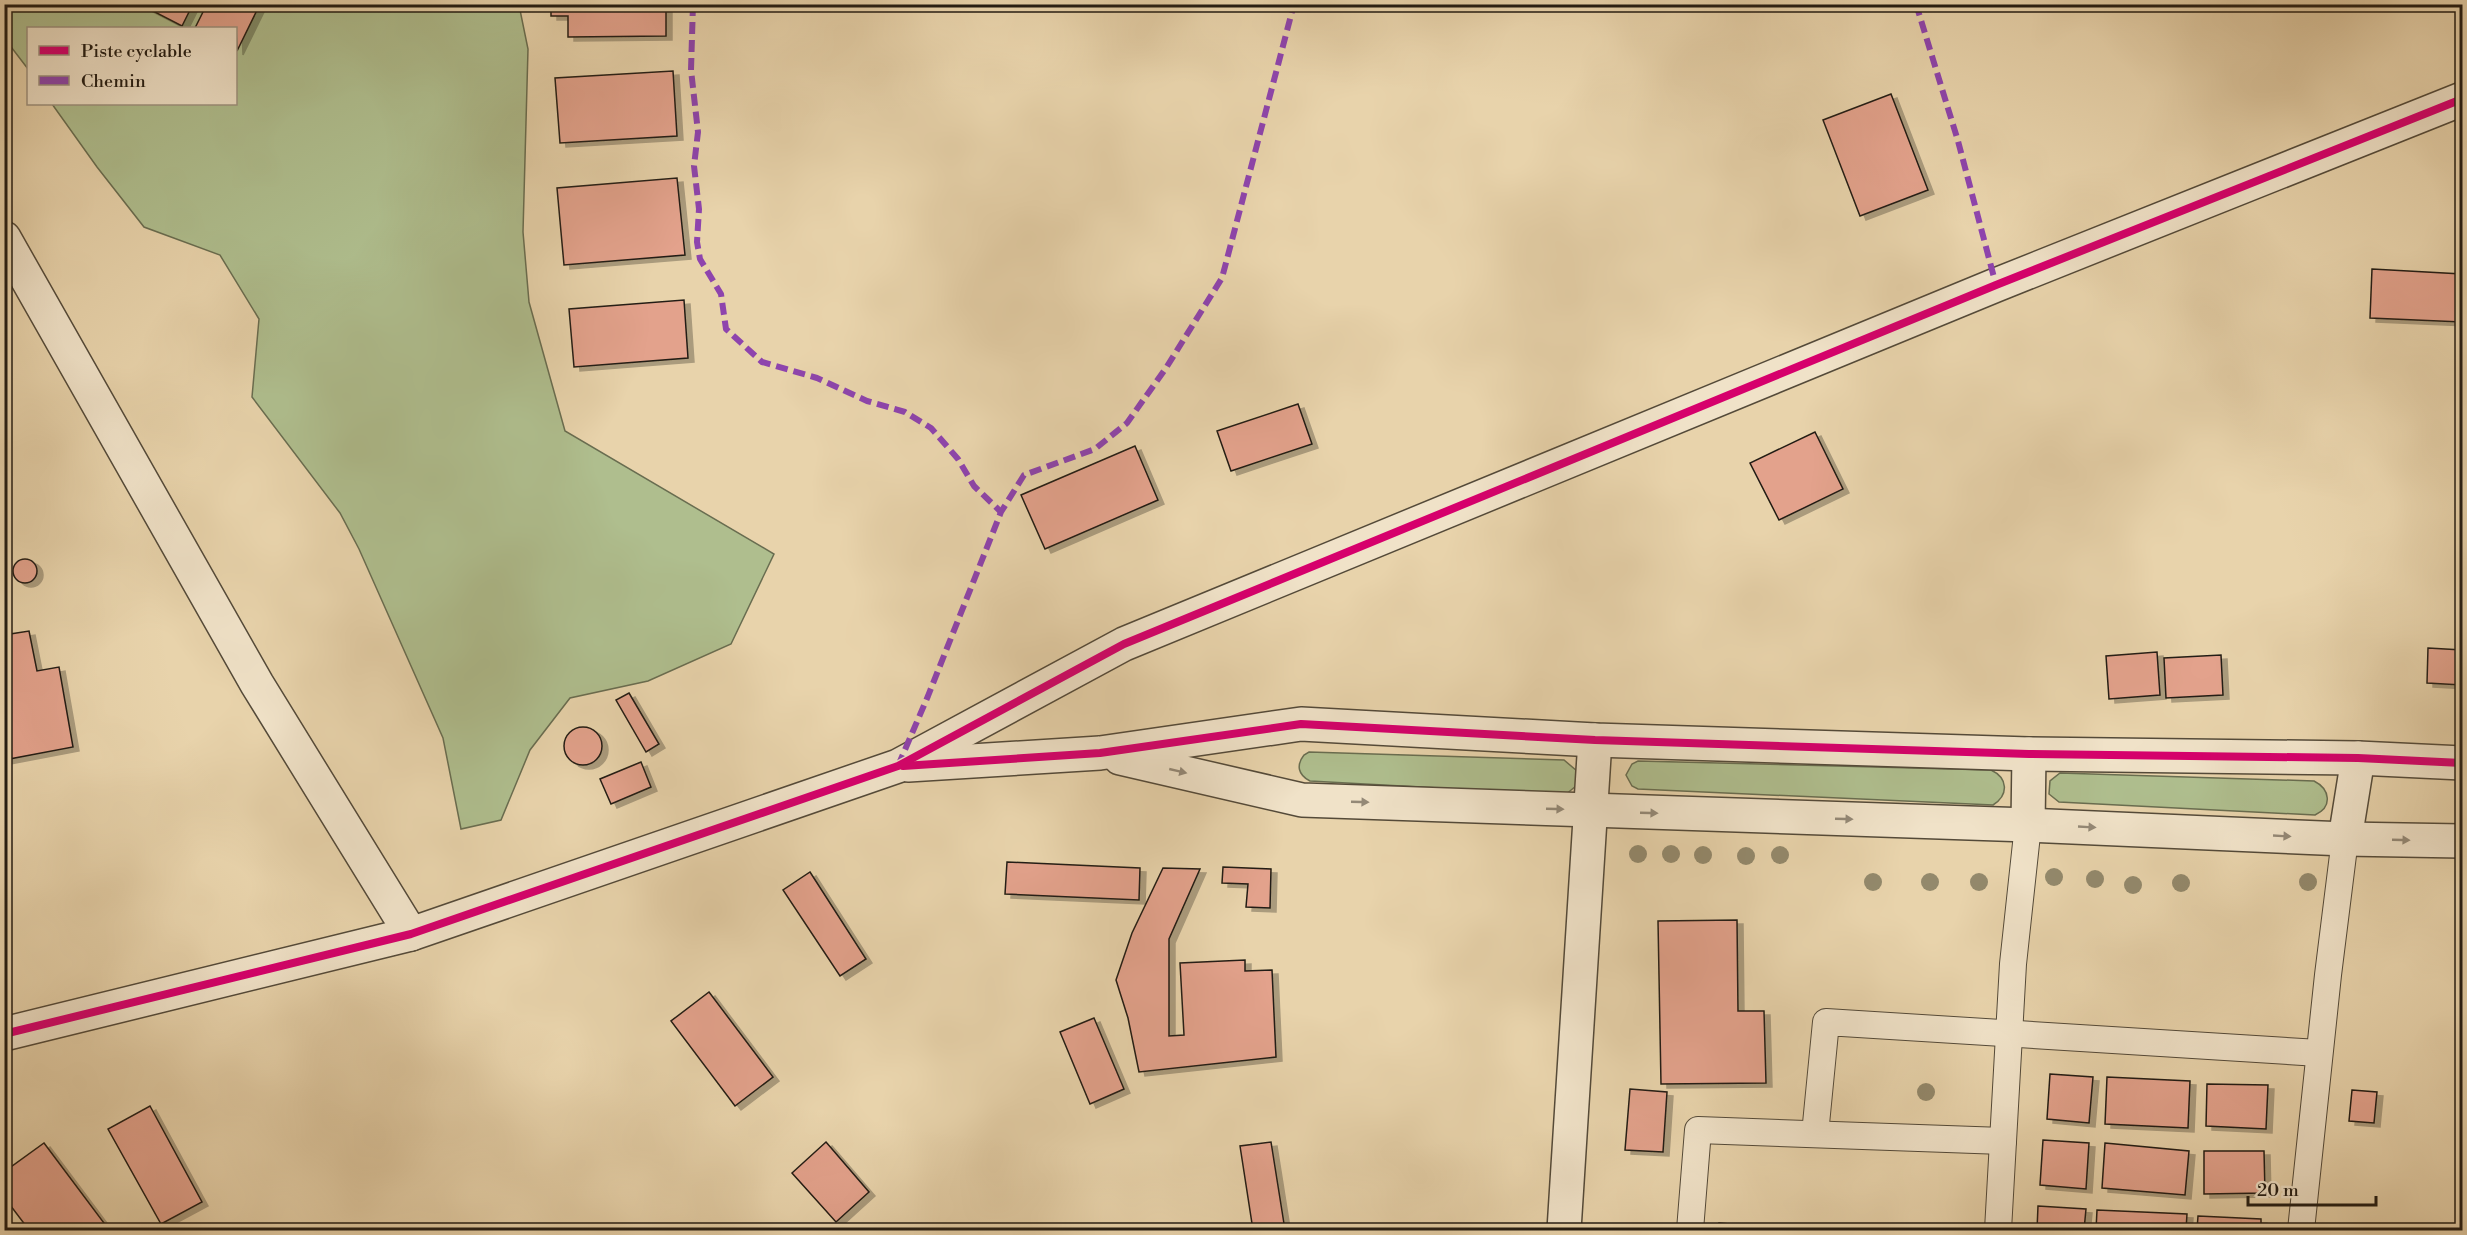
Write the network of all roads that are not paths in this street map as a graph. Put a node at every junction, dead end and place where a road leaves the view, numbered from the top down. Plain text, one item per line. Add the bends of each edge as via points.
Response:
1 (2463, 99) edge
2 (4, 238) edge
3 (1595, 740) junction
4 (1100, 753) junction
5 (2029, 754) junction
6 (2358, 758) junction
7 (2463, 763) edge
8 (897, 766) junction
9 (1591, 811) junction
10 (2028, 825) junction
11 (2345, 839) junction
12 (2463, 841) edge
13 (411, 934) junction
14 (4, 1034) edge
15 (2008, 1035) junction
16 (2319, 1053) junction
17 (1815, 1134) junction
18 (2003, 1141) junction
19 (1564, 1230) edge
20 (1690, 1230) edge
21 (1998, 1230) edge
22 (2301, 1230) edge

1 - 8 street via 1996,285 1124,644
2 - 13 street via 257,684
3 - 4 street via 1302,724
3 - 5 street
3 - 9 street
4 - 8 street
4 -> 9 street via 1302,800
5 - 6 street
5 - 10 street
6 - 7 street
6 - 11 street
8 - 13 street
9 -> 10 street
9 - 19 street
10 -> 11 street
10 - 15 lane
11 -> 12 street
11 - 16 lane
13 - 14 street
15 - 16 lane
15 - 17 lane via 1826,1022
15 - 18 lane
16 - 22 lane
17 - 18 lane
17 - 20 lane via 1698,1130
18 - 21 lane

